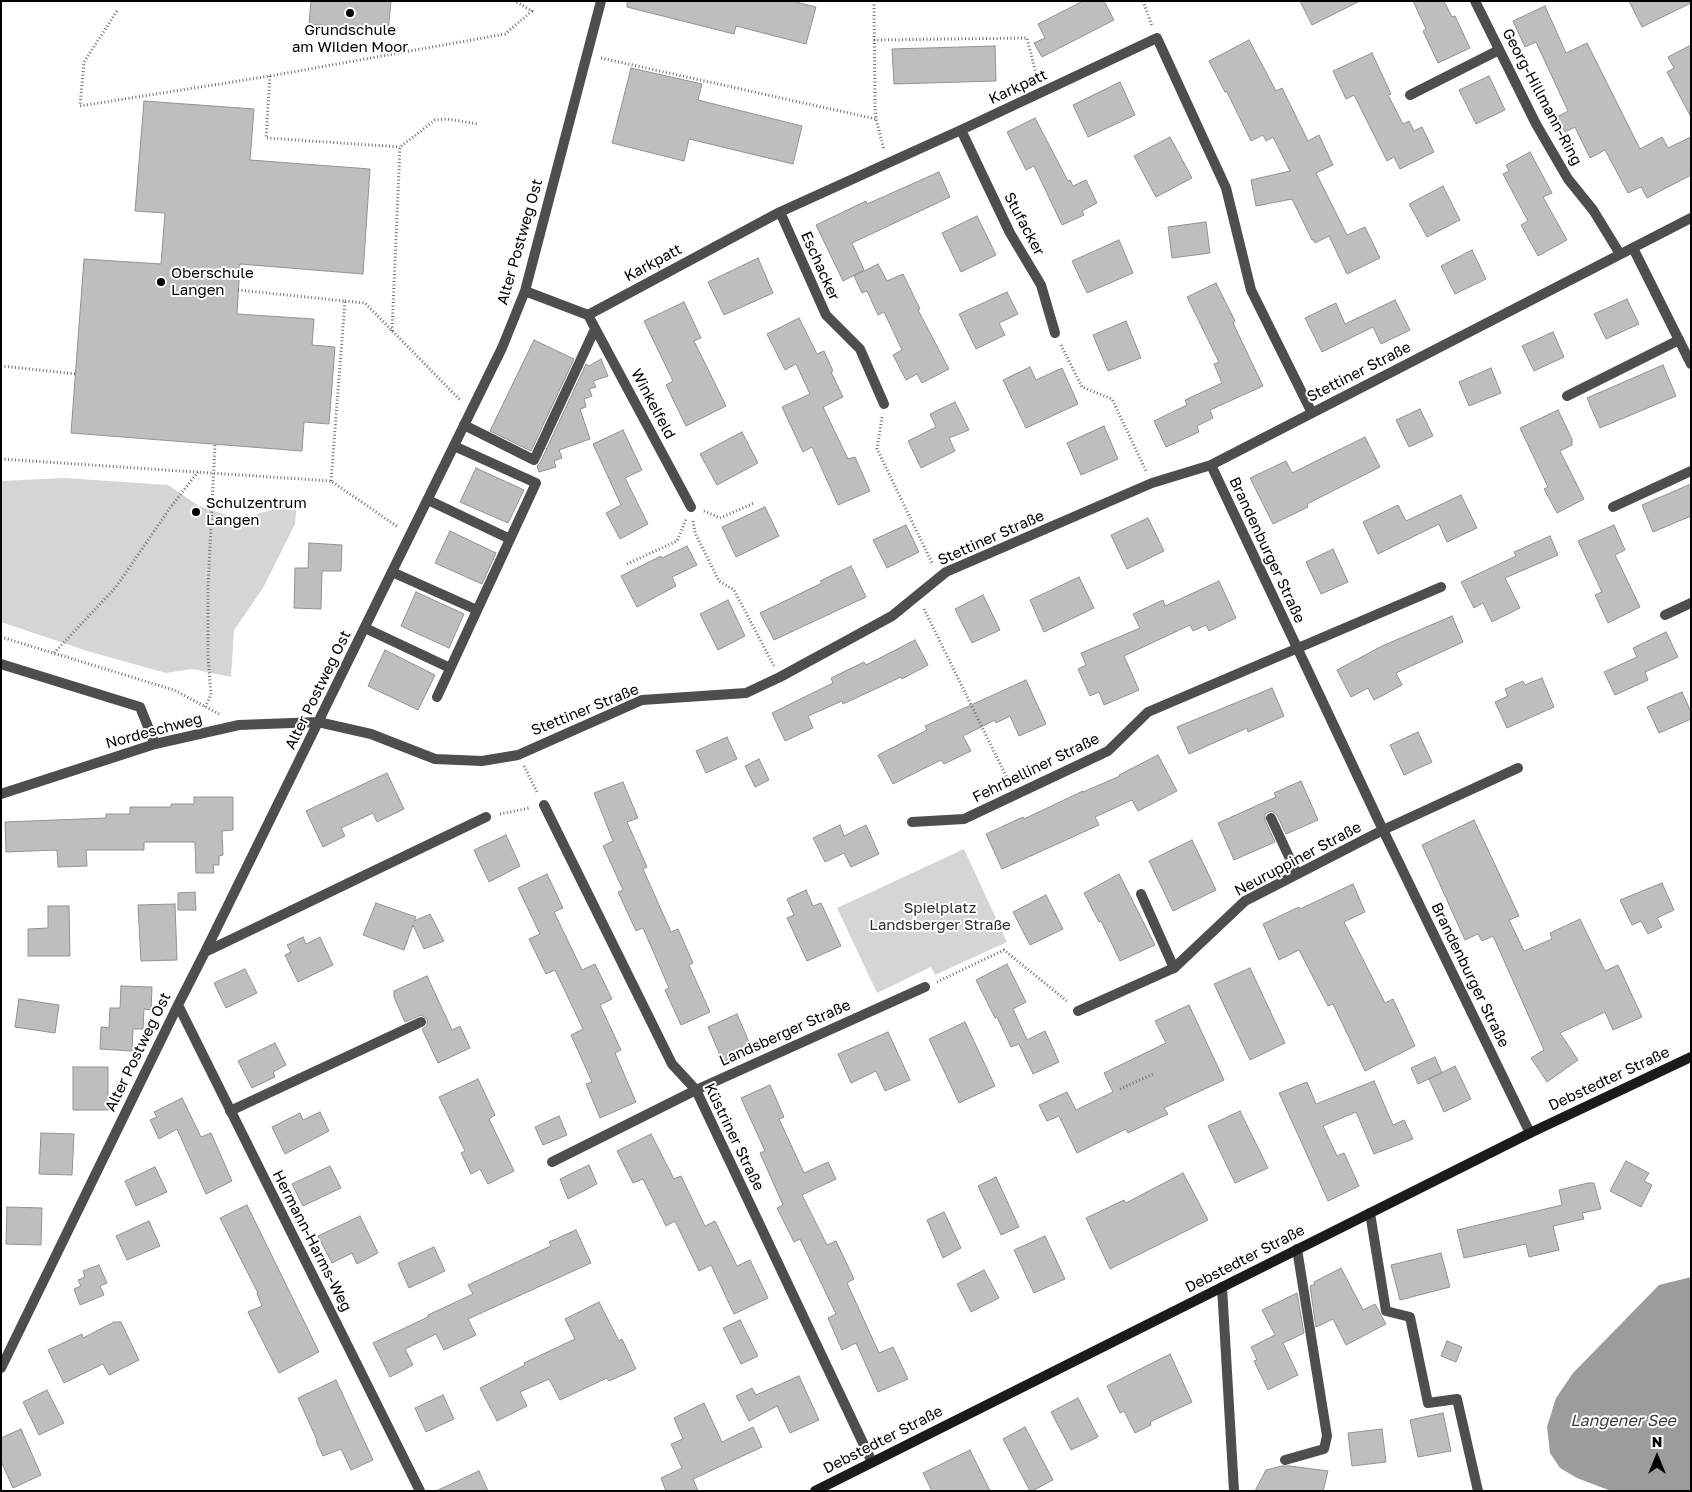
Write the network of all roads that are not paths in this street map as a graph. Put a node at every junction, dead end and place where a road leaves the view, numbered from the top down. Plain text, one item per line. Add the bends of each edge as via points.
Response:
1 (601, 1) edge
2 (1475, 1) edge
3 (1500, 50) junction
4 (1410, 94) dead end
5 (961, 130) junction
6 (780, 212) junction
7 (1691, 218) edge
8 (1633, 248) junction
9 (1620, 254) junction
10 (524, 291) junction
11 (588, 316) junction
12 (595, 328) junction
13 (1056, 333) road end
14 (1679, 340) junction
15 (1691, 364) edge
16 (1567, 396) dead end
17 (884, 404) road end
18 (1312, 413) junction
19 (464, 425) junction
20 (454, 446) junction
21 (1211, 465) junction
22 (1691, 471) edge
23 (428, 500) junction
24 (691, 506) road end
25 (1613, 507) dead end
26 (510, 539) junction
27 (392, 572) junction
28 (1441, 587) dead end
29 (1691, 603) edge
30 (477, 610) junction
31 (1665, 615) dead end
32 (365, 628) junction
33 (1296, 649) junction
34 (1, 664) edge
35 (450, 668) junction
36 (437, 697) dead end
37 (318, 722) junction
38 (155, 744) junction
39 (1518, 768) dead end
40 (1, 794) edge
41 (544, 805) road end
42 (486, 817) road end
43 (1271, 818) dead end
44 (912, 822) dead end
45 (1383, 830) junction
46 (1297, 874) junction
47 (1141, 894) dead end
48 (205, 952) junction
49 (1174, 968) junction
50 (925, 987) road end
51 (178, 1005) junction
52 (1078, 1011) road end
53 (421, 1022) dead end
54 (1691, 1057) edge
55 (696, 1090) junction
56 (230, 1111) junction
57 (1530, 1133) junction
58 (552, 1162) dead end
59 (1370, 1213) junction
60 (1298, 1249) junction
61 (1222, 1287) junction
62 (1, 1368) edge
63 (1285, 1460) dead end
64 (872, 1462) junction
65 (420, 1491) edge
66 (815, 1491) edge
67 (1234, 1491) edge
68 (1478, 1491) edge

1 - 10 street, Alter Postweg Ost
2 - 3 street, Georg-Hillmann-Ring
3 - 4 street
3 - 9 street, Georg-Hillmann-Ring via 1536,124 1568,179 1593,210
5 - 6 street, Karkpatt
5 - 13 street, Stufacker via 1010,233 1041,285
5 - 18 street, Karkpatt via 1157,38 1226,188 1251,290
6 - 11 street, Karkpatt
6 - 17 street, Eschacker via 826,315 860,349
7 - 8 street, Stettiner Straße
8 - 9 street, Stettiner Straße
8 - 14 street
9 - 18 street, Stettiner Straße
10 - 11 street
10 - 19 street, Alter Postweg Ost via 502,348
11 - 12 street, Winkelfeld
12 - 19 street via 534,460
12 - 24 street, Winkelfeld
14 - 15 street
14 - 16 street
18 - 21 street, Stettiner Straße
19 - 20 street, Alter Postweg Ost
20 - 23 street, Alter Postweg Ost
20 - 26 street via 536,483
21 - 33 street, Brandenburger Straße
21 - 37 street, Stettiner Straße via 1152,483 946,572 892,616 746,693 642,700 518,755 482,761 435,759 371,734
22 - 25 street
23 - 26 street
23 - 27 street, Alter Postweg Ost
26 - 30 street
27 - 30 street
27 - 32 street, Alter Postweg Ost
28 - 33 street, Brandenburger Straße
29 - 31 street
30 - 35 street
32 - 35 street
32 - 37 street, Alter Postweg Ost
33 - 44 street, Fehrbelliner Straße via 1148,712 1108,751 964,819
33 - 45 street, Brandenburger Straße
34 - 38 street via 140,707
35 - 36 street
37 - 38 street, Nordeschweg via 240,725
37 - 48 street, Alter Postweg Ost
38 - 40 street, Nordeschweg
39 - 45 street
41 - 55 street, Küstriner Straße via 672,1064
42 - 48 street
43 - 46 street
45 - 46 street, Neuruppiner Straße
45 - 57 street, Brandenburger Straße
46 - 49 street, Neuruppiner Straße via 1245,901
47 - 49 street
48 - 51 street, Alter Postweg Ost
49 - 52 street, Neuruppiner Straße
50 - 55 street, Landsberger Straße
51 - 56 street, Hermann-Harms-Weg
51 - 62 street, Alter Postweg Ost
53 - 56 street
54 - 57 main road, Debstedter Straße
55 - 58 street, Landsberger Straße
55 - 64 street, Küstriner Straße
56 - 65 street, Hermann-Harms-Weg
57 - 59 main road, Debstedter Straße
59 - 60 main road, Debstedter Straße
59 - 68 street via 1386,1310 1410,1317 1428,1403 1457,1399
60 - 61 main road, Debstedter Straße
60 - 63 street via 1327,1436 1324,1449
61 - 64 main road, Debstedter Straße
61 - 67 street
64 - 66 main road, Debstedter Straße

